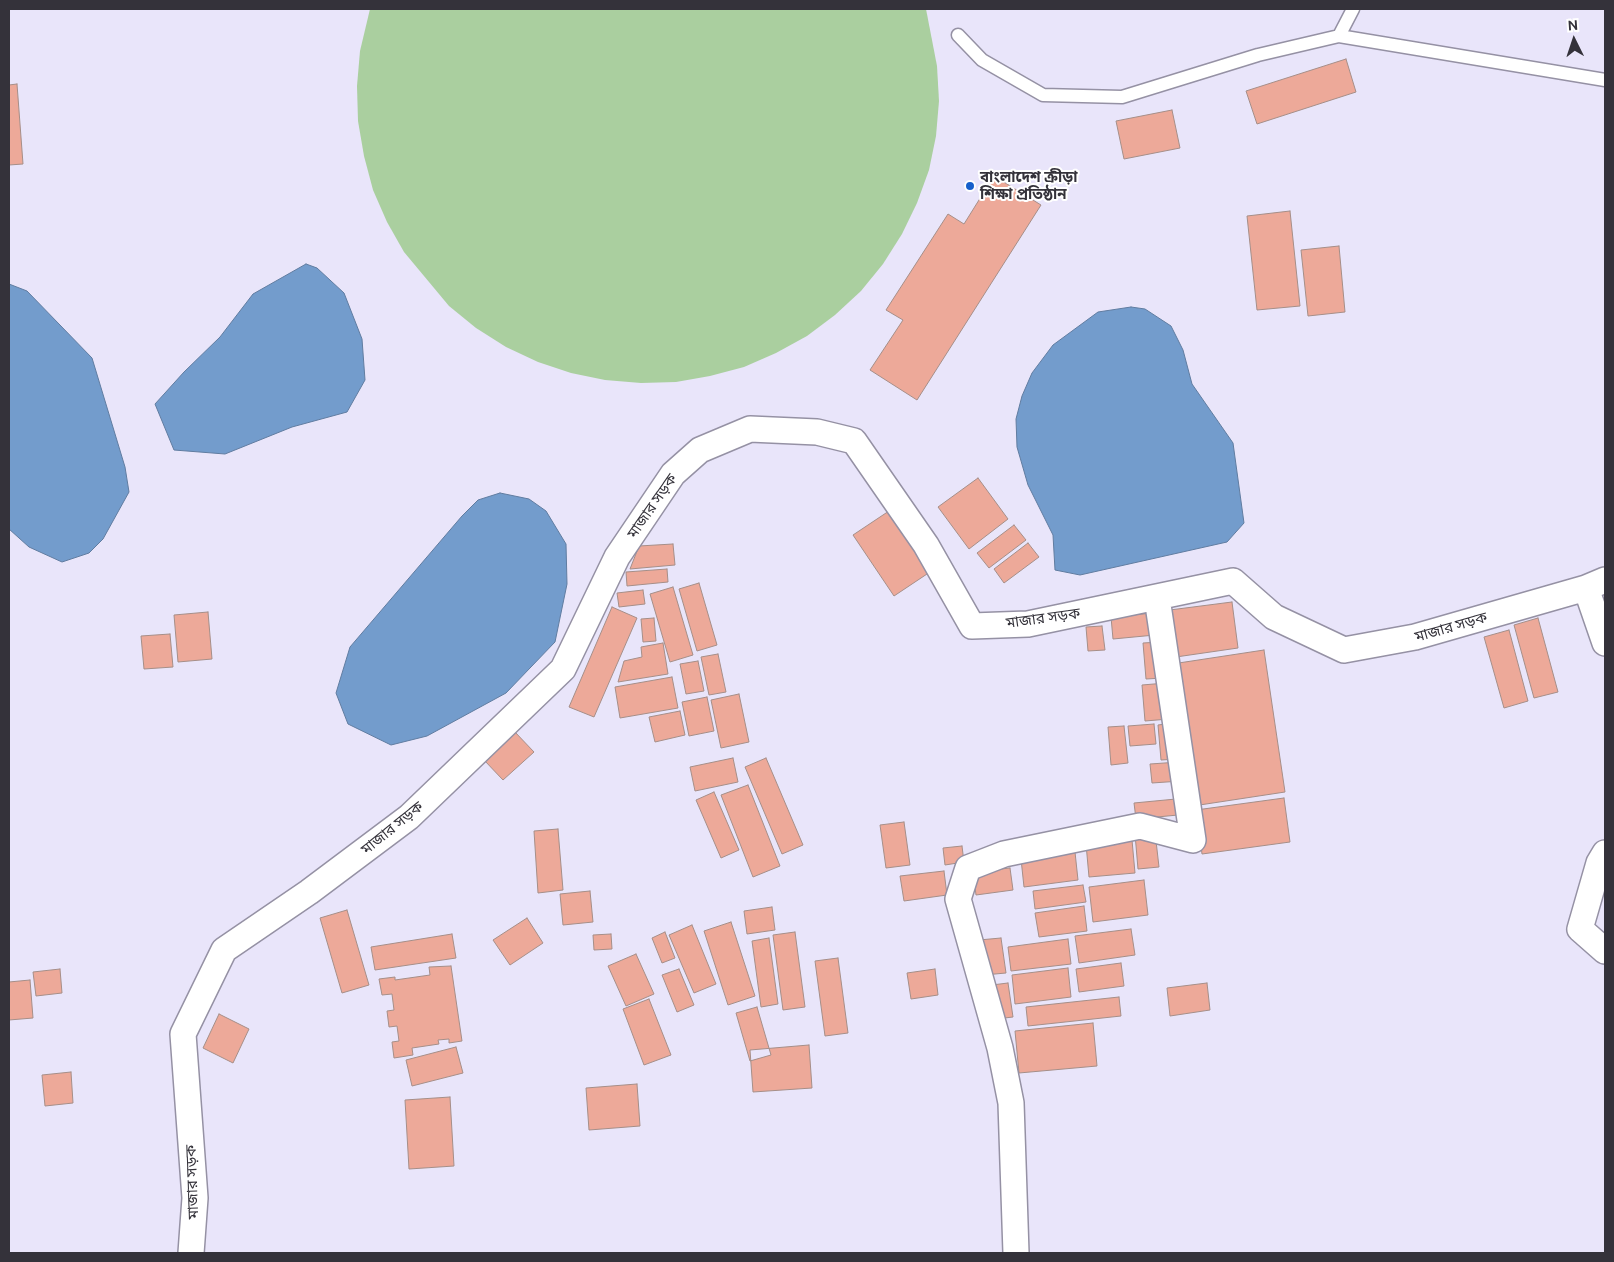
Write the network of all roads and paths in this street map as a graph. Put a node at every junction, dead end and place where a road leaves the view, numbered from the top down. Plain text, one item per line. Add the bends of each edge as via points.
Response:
1 (1353, 9) edge
2 (958, 35) dead end
3 (1339, 36) junction
4 (1605, 80) edge
5 (1595, 584) edge
6 (1157, 598) junction
7 (1605, 643) edge
8 (1605, 853) edge
9 (1605, 952) edge
10 (191, 1253) edge
11 (1016, 1253) edge

1 - 3 lane
2 - 3 lane via 982,60 1043,95 1122,97 1258,56
3 - 4 lane
5 - 6 street, মাজার সড়ক via 1415,637 1344,650 1274,617 1233,581
5 - 7 street
6 - 10 street, মাজার সড়ক via 1028,624 972,626 926,545 854,441 817,432 750,429 700,450 673,474 617,557 563,670 409,817 309,892 224,950 183,1034 195,1198
6 - 11 street via 1193,840 1140,826 1004,854 968,868 958,899 1000,1048 1011,1103
8 - 9 street via 1580,929

